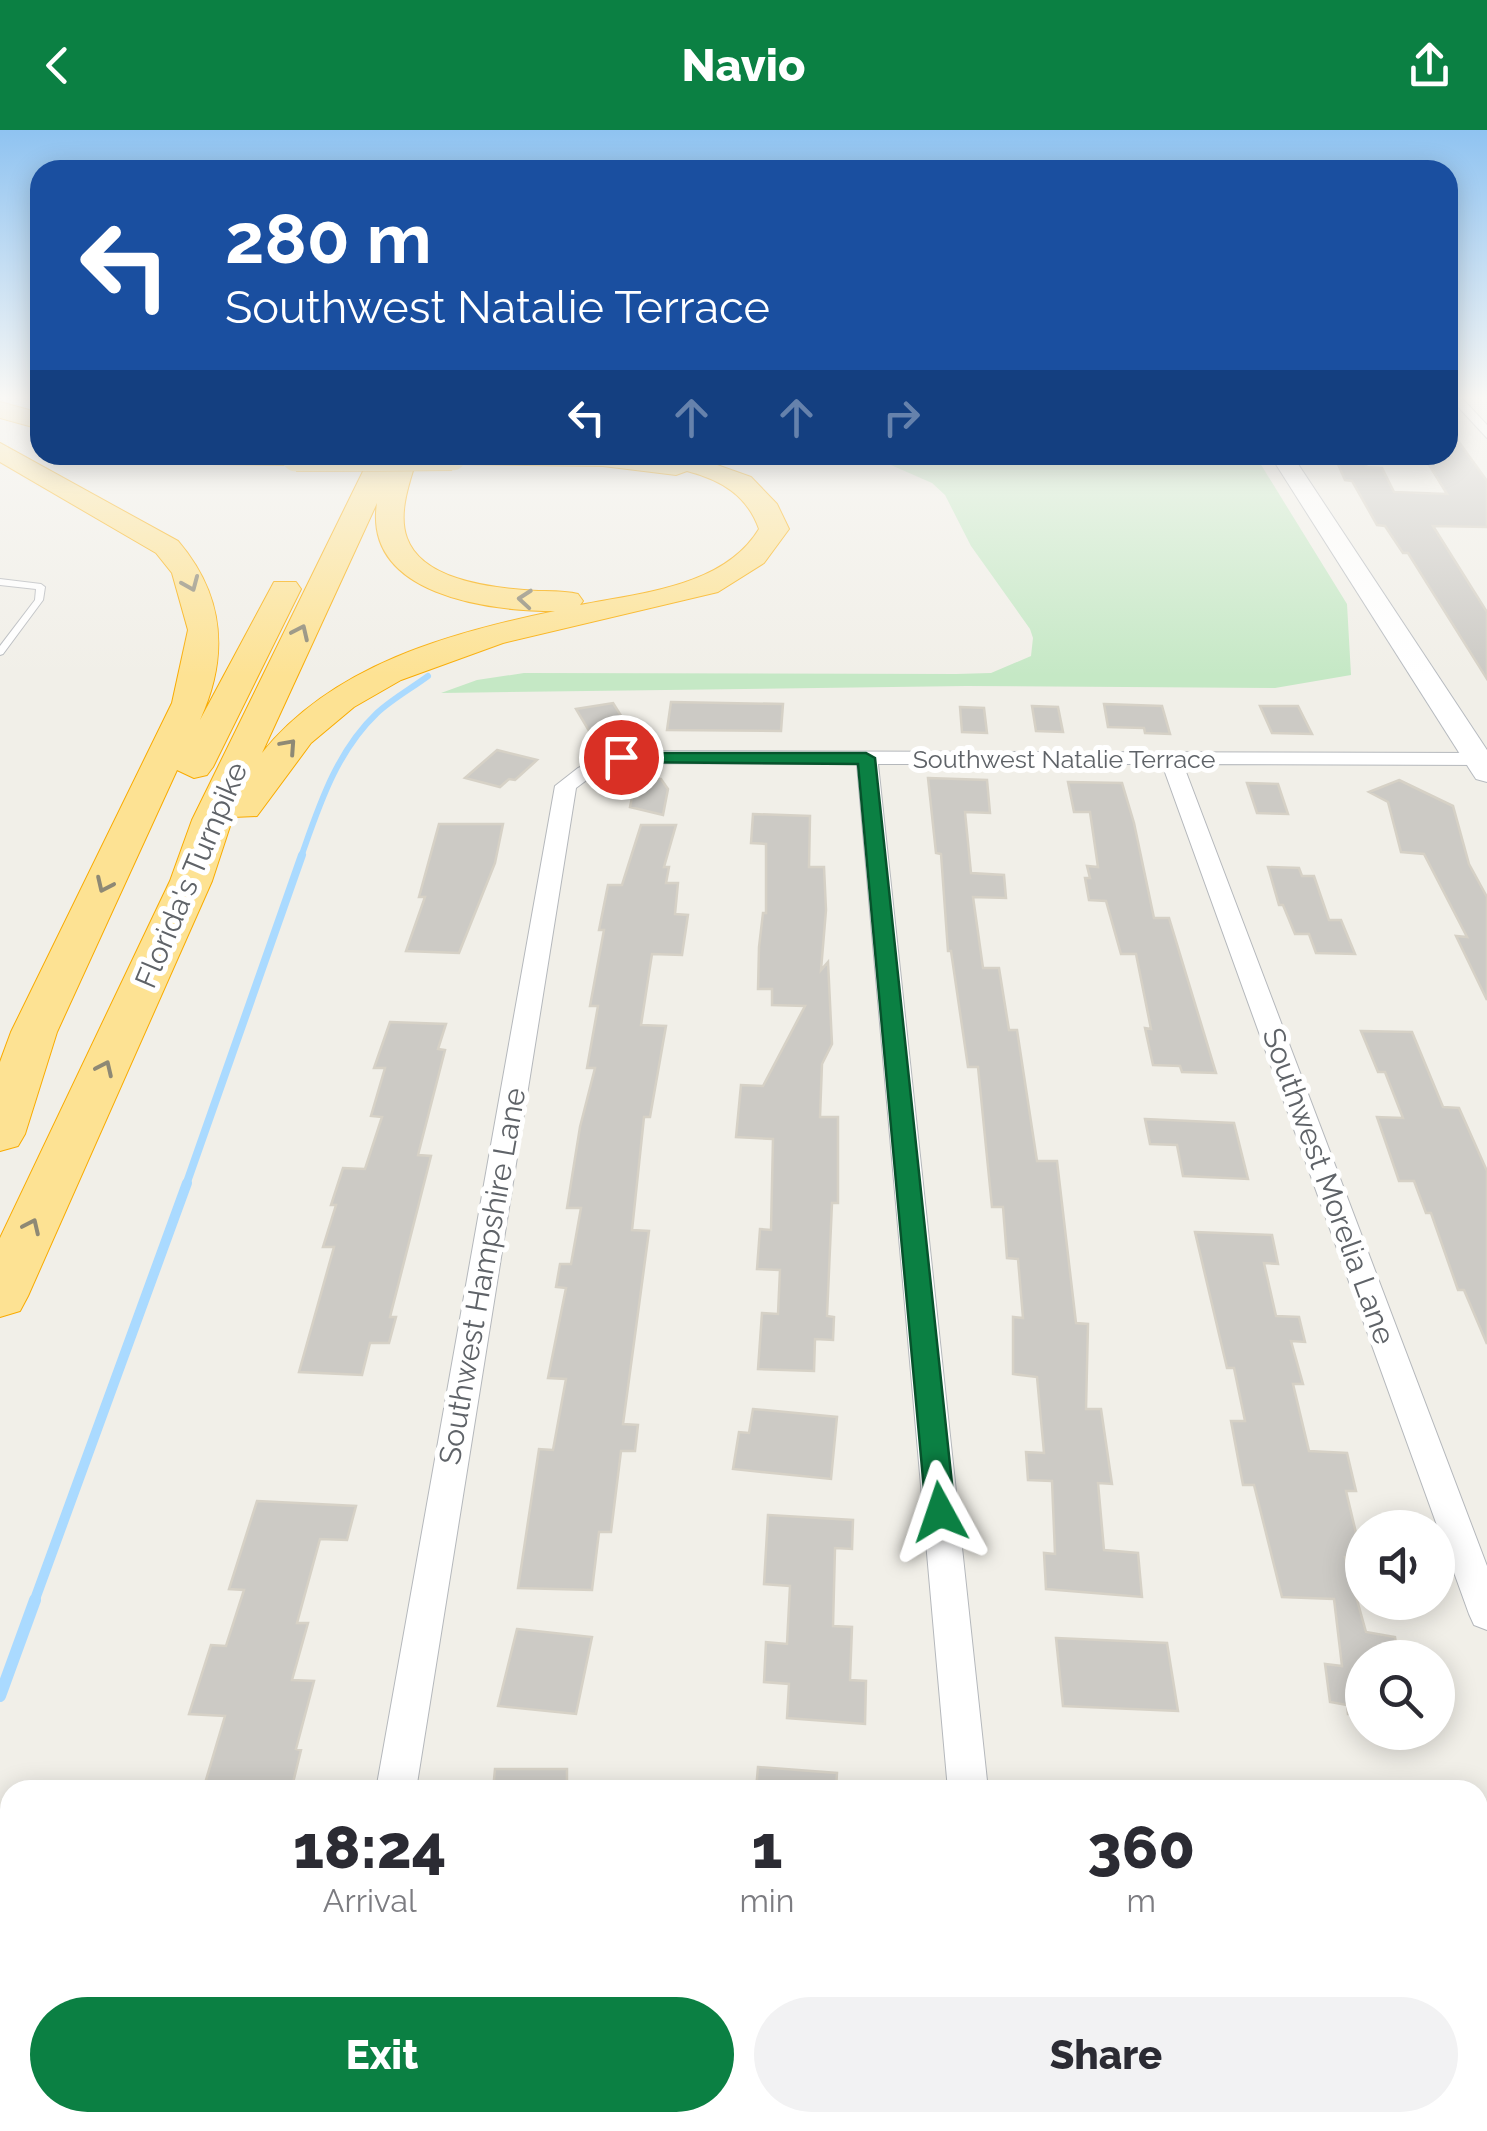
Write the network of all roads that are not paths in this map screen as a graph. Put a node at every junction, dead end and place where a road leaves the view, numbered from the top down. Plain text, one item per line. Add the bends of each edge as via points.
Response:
1 (66, 489) edge
2 (336, 489) edge
3 (369, 489) edge
4 (394, 489) edge
5 (730, 489) edge
6 (752, 489) edge
7 (1304, 489) edge
8 (0, 582) edge
9 (0, 652) edge
10 (866, 758) junction
11 (1170, 758) junction
12 (1484, 764) edge
13 (585, 772) joint
14 (191, 882) junction
15 (0, 1136) edge
16 (0, 1296) edge
17 (1487, 1614) edge
18 (398, 1780) edge
19 (967, 1780) edge

1 -> 15 highway via 167,548 187,571 205,630 190,702 34,1032
2 - 15 highway, Florida's Turnpike via 62,1028
14 -> 3 highway, Florida's Turnpike via 212,820
5 -> 4 highway via 752,510 755,528 725,565 653,592 555,602 480,594 416,570 392,541
14 -> 6 highway via 285,750 363,685 469,640 708,585 739,570 763,550 774,529 769,508
7 - 12 street
8 - 9 lane via 41,587 39,600
10 - 11 street, Southwest Natalie Terrace
10 - 13 street, Southwest Natalie Terrace via 621,757
10 - 19 street
11 - 12 street, Southwest Natalie Terrace
11 - 17 street, Southwest Morelia Lane
13 - 18 street, Southwest Hampshire Lane via 566,786 560,810
16 -> 14 highway, Florida's Turnpike

